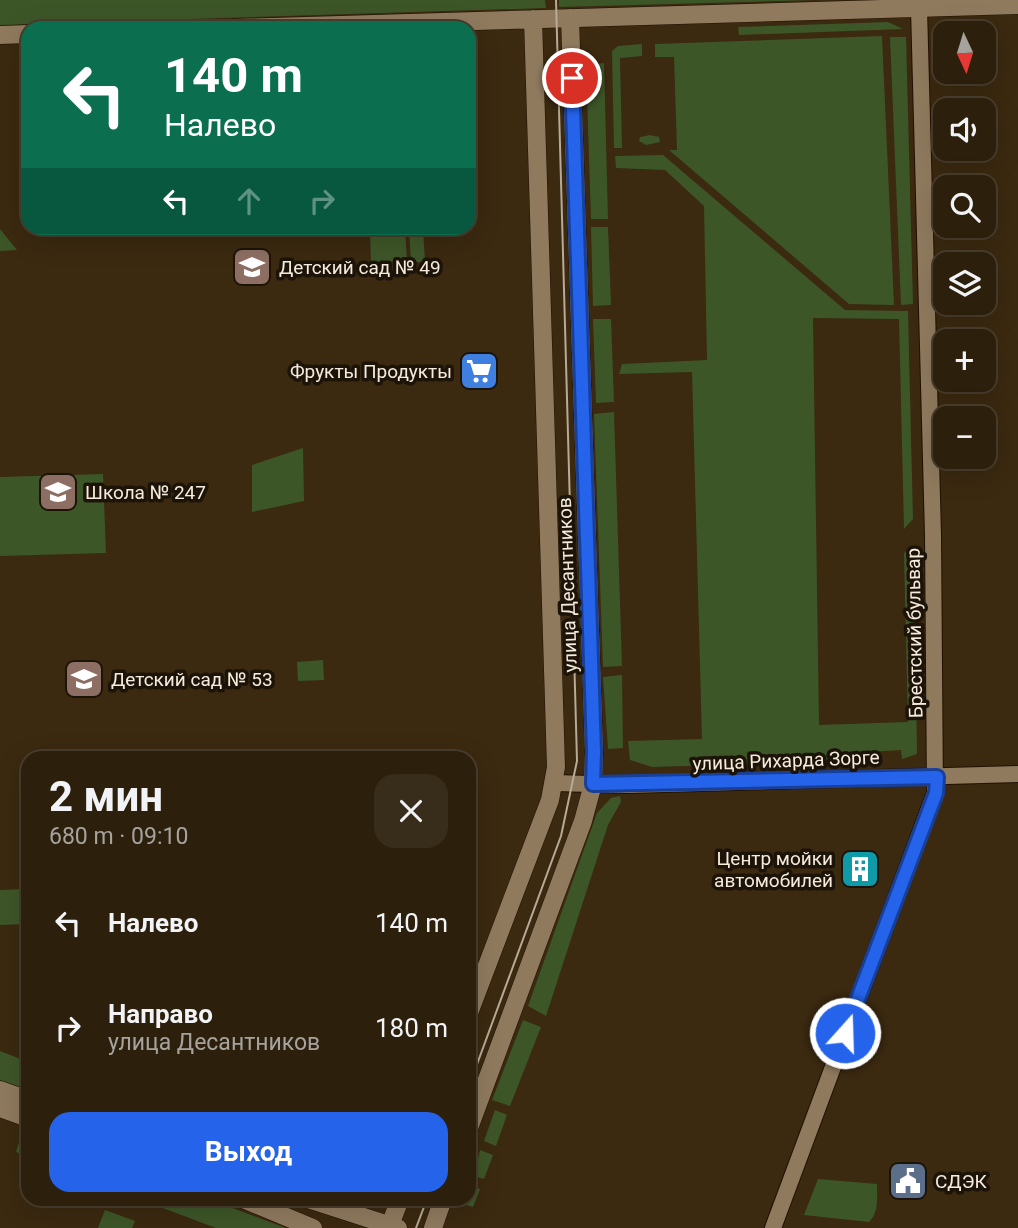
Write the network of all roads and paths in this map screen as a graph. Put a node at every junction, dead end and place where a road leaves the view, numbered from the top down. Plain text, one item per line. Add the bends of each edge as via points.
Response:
1 (1018, 5) edge
2 (919, 8) junction
3 (570, 18) junction
4 (533, 19) junction
5 (467, 21) edge
6 (21, 34) edge
7 (0, 35) edge
8 (1018, 774) edge
9 (937, 777) junction
10 (554, 783) junction
11 (593, 784) junction
12 (476, 994) edge
13 (0, 1090) edge
14 (21, 1098) edge
15 (0, 1108) edge
16 (476, 1110) edge
17 (21, 1116) edge
18 (260, 1206) edge
19 (329, 1206) edge
20 (398, 1206) edge
21 (441, 1206) edge
22 (393, 1227) edge
23 (313, 1228) edge
24 (433, 1228) edge
25 (773, 1228) edge

1 - 2 street
2 - 3 street
2 - 9 street, Брестский бульвар
3 - 4 street
3 - 11 street, улица Десантников
4 - 5 street
4 - 10 street, улица Десантников
6 - 7 street
8 - 9 street, улица Рихарда Зорге
9 - 11 street, улица Рихарда Зорге
9 - 25 street, Брестский бульвар via 936,793
10 - 11 street, улица Рихарда Зорге
10 - 12 street, улица Десантников
11 - 16 street, улица Десантников
13 - 14 street
15 - 17 street
18 - 23 street
19 - 22 street
20 - 22 street
21 - 24 street

